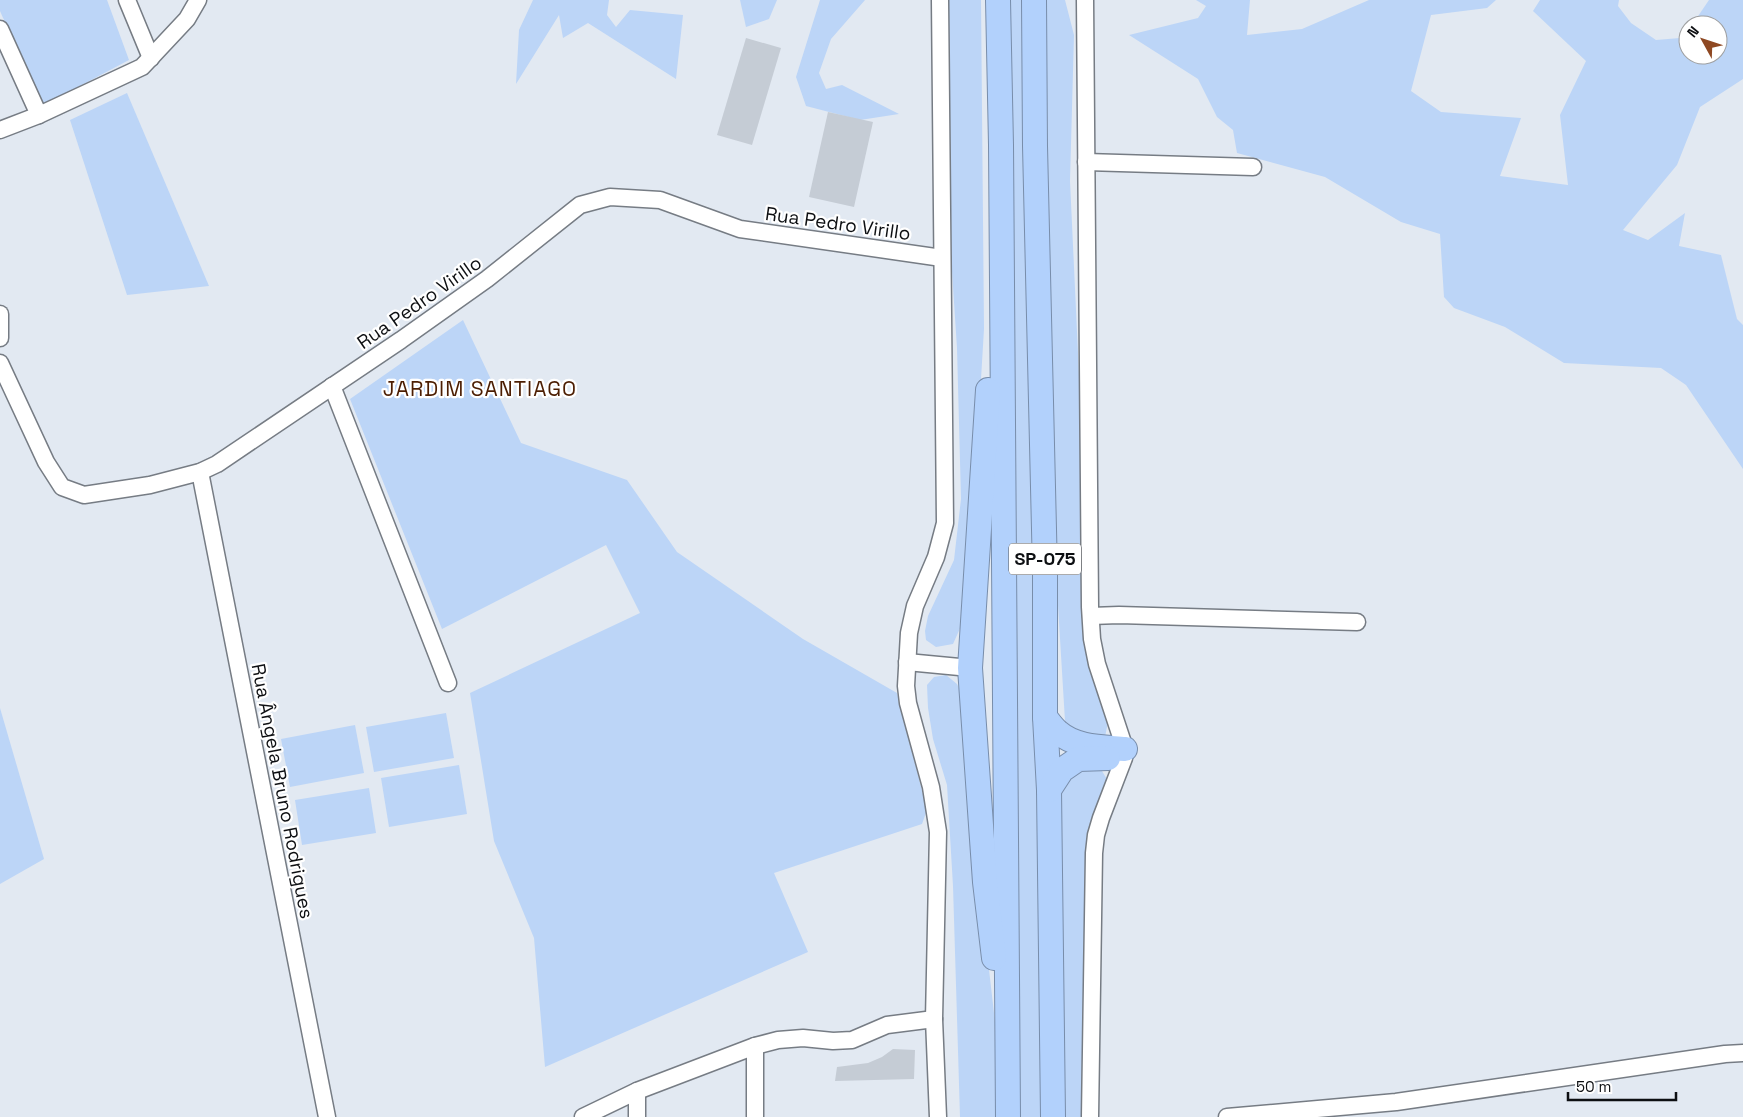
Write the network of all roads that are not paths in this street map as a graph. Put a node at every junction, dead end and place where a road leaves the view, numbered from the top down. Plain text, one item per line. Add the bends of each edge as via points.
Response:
1 (127, 0) edge
2 (198, 0) edge
3 (940, 0) edge
4 (998, 0) edge
5 (1034, 0) edge
6 (1085, 0) edge
7 (0, 29) edge
8 (151, 58) junction
9 (39, 114) junction
10 (0, 130) edge
11 (1086, 162) junction
12 (1253, 167) dead end
13 (942, 258) junction
14 (1001, 292) junction
15 (0, 314) edge
16 (0, 338) edge
17 (0, 363) edge
18 (332, 386) junction
19 (200, 472) junction
20 (1091, 616) junction
21 (1357, 622) dead end
22 (906, 662) junction
23 (970, 668) junction
24 (448, 683) dead end
25 (1045, 717) junction
26 (1125, 754) junction
27 (1049, 790) junction
28 (934, 1019) junction
29 (755, 1046) junction
30 (1743, 1053) edge
31 (1008, 1074) junction
32 (636, 1090) junction
33 (327, 1117) edge
34 (583, 1117) edge
35 (637, 1117) edge
36 (755, 1117) edge
37 (938, 1117) edge
38 (1008, 1117) edge
39 (1053, 1117) edge
40 (1090, 1117) edge
41 (1227, 1117) edge

1 - 8 street
2 - 8 street via 187,19
3 - 13 street
4 - 14 highway, SP-075
5 - 25 highway, SP-075
6 - 11 street
7 - 9 street
8 - 9 street via 142,67
9 - 10 street
11 - 12 street
11 - 20 street
13 - 18 street, Rua Pedro Virillo via 740,229 660,200 610,197 580,205 487,279
13 - 22 street via 945,523 936,557 915,606
14 - 23 highway via 988,377
14 - 31 highway, SP-075
15 - 16 street
17 - 19 street, Rua Pedro Virillo via 46,462 62,487 84,495 150,485
18 - 19 street, Rua Pedro Virillo via 217,464
18 - 24 street
19 - 33 street, Rua Ângela Bruno Rodrigues
20 - 21 street
20 - 26 street via 1097,664
22 - 23 street
22 - 28 street via 907,694 931,787 938,832
23 - 31 highway via 985,882
25 - 26 highway via 1058,733 1075,742
25 - 27 highway, SP-075
26 - 27 highway via 1078,759 1062,770
26 - 40 street via 1101,818 1094,853
27 - 39 highway, SP-075
28 - 29 street via 887,1025 852,1040 794,1039
28 - 37 street
29 - 32 street
29 - 36 street
30 - 41 street via 1396,1102
31 - 38 highway, SP-075
32 - 34 street
32 - 35 street

